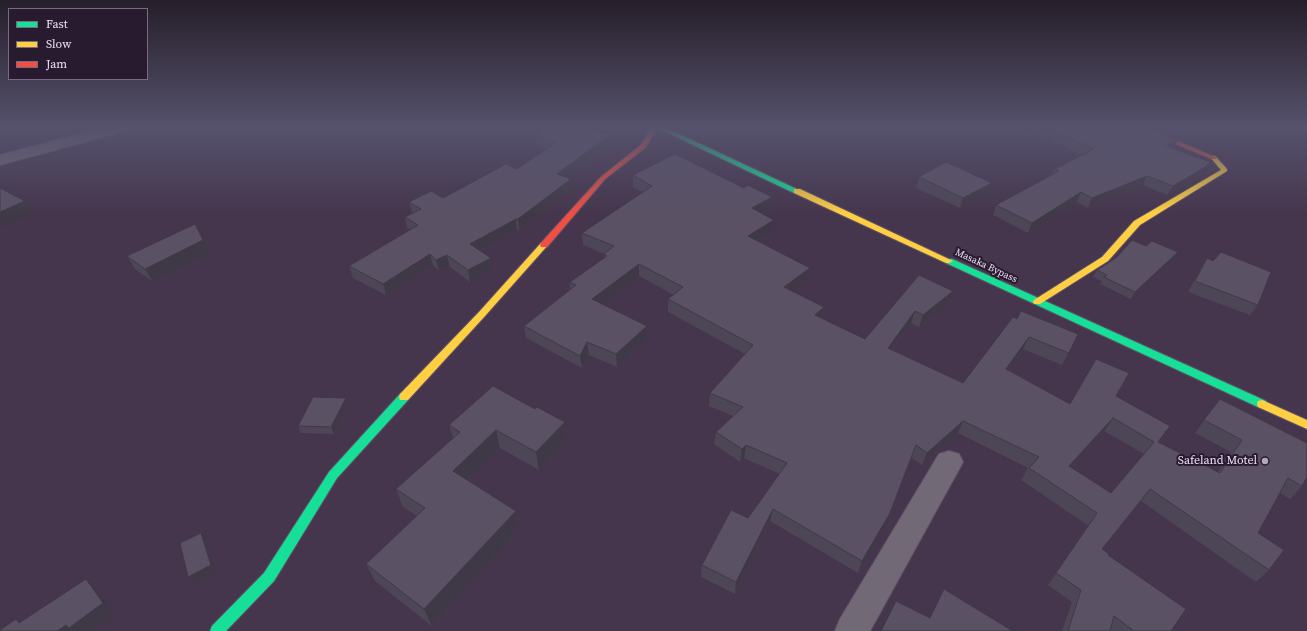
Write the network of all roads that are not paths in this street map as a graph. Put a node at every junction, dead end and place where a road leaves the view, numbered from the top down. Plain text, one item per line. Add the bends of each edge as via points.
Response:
1 (17, 155) edge
2 (632, 155) edge
3 (719, 155) edge
4 (1209, 155) edge
5 (0, 160) edge
6 (1037, 302) junction
7 (1307, 425) edge
8 (949, 462) dead end
9 (217, 631) edge
10 (852, 631) edge

1 - 5 street
2 - 9 main road via 603,178 343,464 269,577
3 - 6 main road, Masaka Bypass
4 - 6 main road via 1215,158 1225,170 1137,223 1105,259
6 - 7 main road, Masaka Bypass
8 - 10 street

